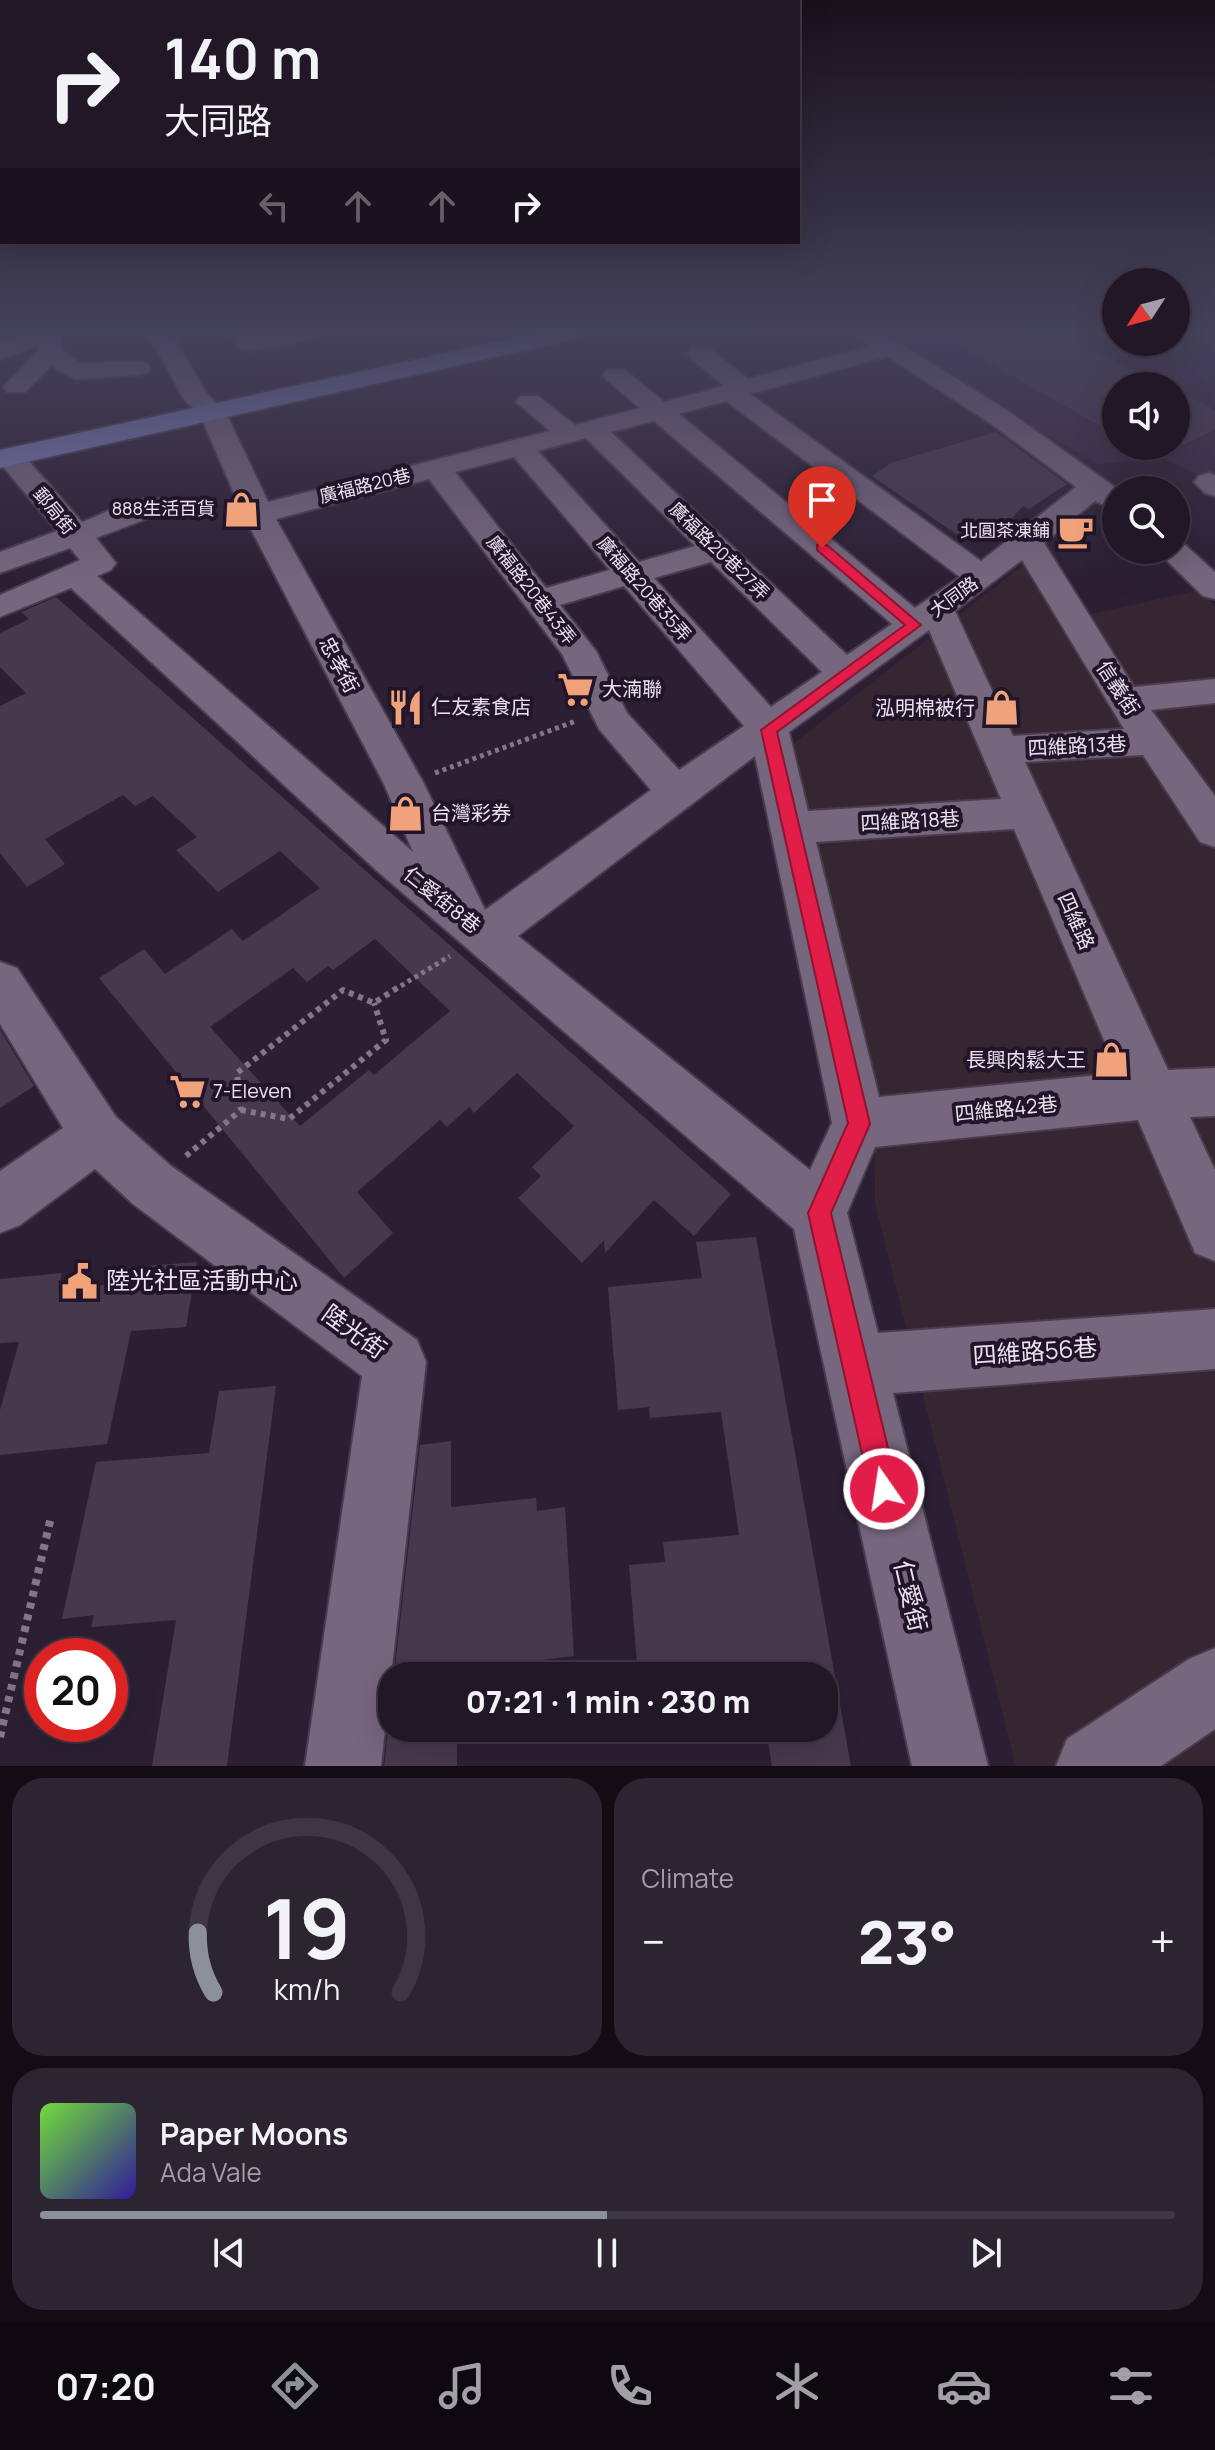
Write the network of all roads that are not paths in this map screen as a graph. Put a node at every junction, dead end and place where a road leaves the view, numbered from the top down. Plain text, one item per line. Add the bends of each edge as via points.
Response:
1 (197, 416) edge
2 (215, 416) edge
3 (554, 416) edge
4 (639, 416) edge
5 (668, 416) edge
6 (771, 416) edge
7 (998, 416) edge
8 (580, 431) junction
9 (519, 446) junction
10 (5, 458) edge
11 (436, 468) junction
12 (1102, 491) edge
13 (1102, 496) edge
14 (154, 506) dead end
15 (258, 514) junction
16 (1027, 541) junction
17 (718, 550) junction
18 (83, 558) junction
19 (0, 563) edge
20 (1187, 564) edge
21 (632, 575) junction
22 (981, 577) junction
23 (1215, 589) edge
24 (539, 600) junction
25 (0, 607) edge
26 (926, 617) junction
27 (846, 674) junction
28 (1215, 691) edge
29 (1124, 701) junction
30 (769, 730) junction
31 (1154, 741) junction
32 (1000, 750) junction
33 (676, 793) junction
34 (1209, 811) edge
35 (1028, 813) junction
36 (791, 828) junction
37 (475, 926) junction
38 (0, 982) edge
39 (1215, 1092) edge
40 (1153, 1094) junction
41 (859, 1124) junction
42 (97, 1135) junction
43 (0, 1205) edge
44 (819, 1213) junction
45 (1215, 1233) edge
46 (1215, 1339) edge
47 (855, 1365) junction
48 (1215, 1685) edge
49 (343, 1766) edge
50 (950, 1766) edge
51 (1094, 1766) edge

1 - 10 main road
2 - 15 street, 忠孝街
3 - 8 street, 廣福路20巷27弄
4 - 8 street, 廣福路20巷
5 - 26 street
6 - 22 street
7 - 12 street
8 - 9 street, 廣福路20巷
8 - 17 street, 廣福路20巷27弄
9 - 11 street, 廣福路20巷
9 - 21 street, 廣福路20巷35弄
10 - 18 street, 郵局街
11 - 15 street, 廣福路20巷
11 - 24 street, 廣福路20巷43弄
13 - 16 street, 大同路
14 - 18 street
15 - 37 street, 忠孝街
16 - 22 street, 大同路
16 - 29 street, 信義街
17 - 21 street
17 - 27 street, 廣福路20巷27弄
18 - 19 street
18 - 25 street
18 - 37 street, 仁愛街8巷 via 391,858
20 - 23 street
21 - 24 street
21 - 30 street, 廣福路20巷35弄
22 - 26 street, 大同路
24 - 33 street, 廣福路20巷43弄 via 578,651 607,710
26 - 27 street, 大同路
26 - 32 street, 四維路
27 - 30 street, 大同路
28 - 29 street
29 - 31 street, 信義街
30 - 33 street, 大同路
30 - 36 street
31 - 32 street, 四維路13巷
31 - 34 street, 信義街
32 - 35 street, 四維路
33 - 37 street, 大同路
35 - 36 street, 四維路18巷
35 - 40 street, 四維路
36 - 41 street
37 - 44 street, 仁愛街8巷
38 - 42 street, 陸光街
39 - 40 street, 四維路42巷
40 - 41 street, 四維路42巷
40 - 45 street, 四維路
41 - 44 street
42 - 43 street
42 - 49 street, 陸光街 via 152,1185 395,1362
44 - 47 street, 仁愛街
46 - 47 street, 四維路56巷
47 - 50 street, 仁愛街
48 - 51 street

